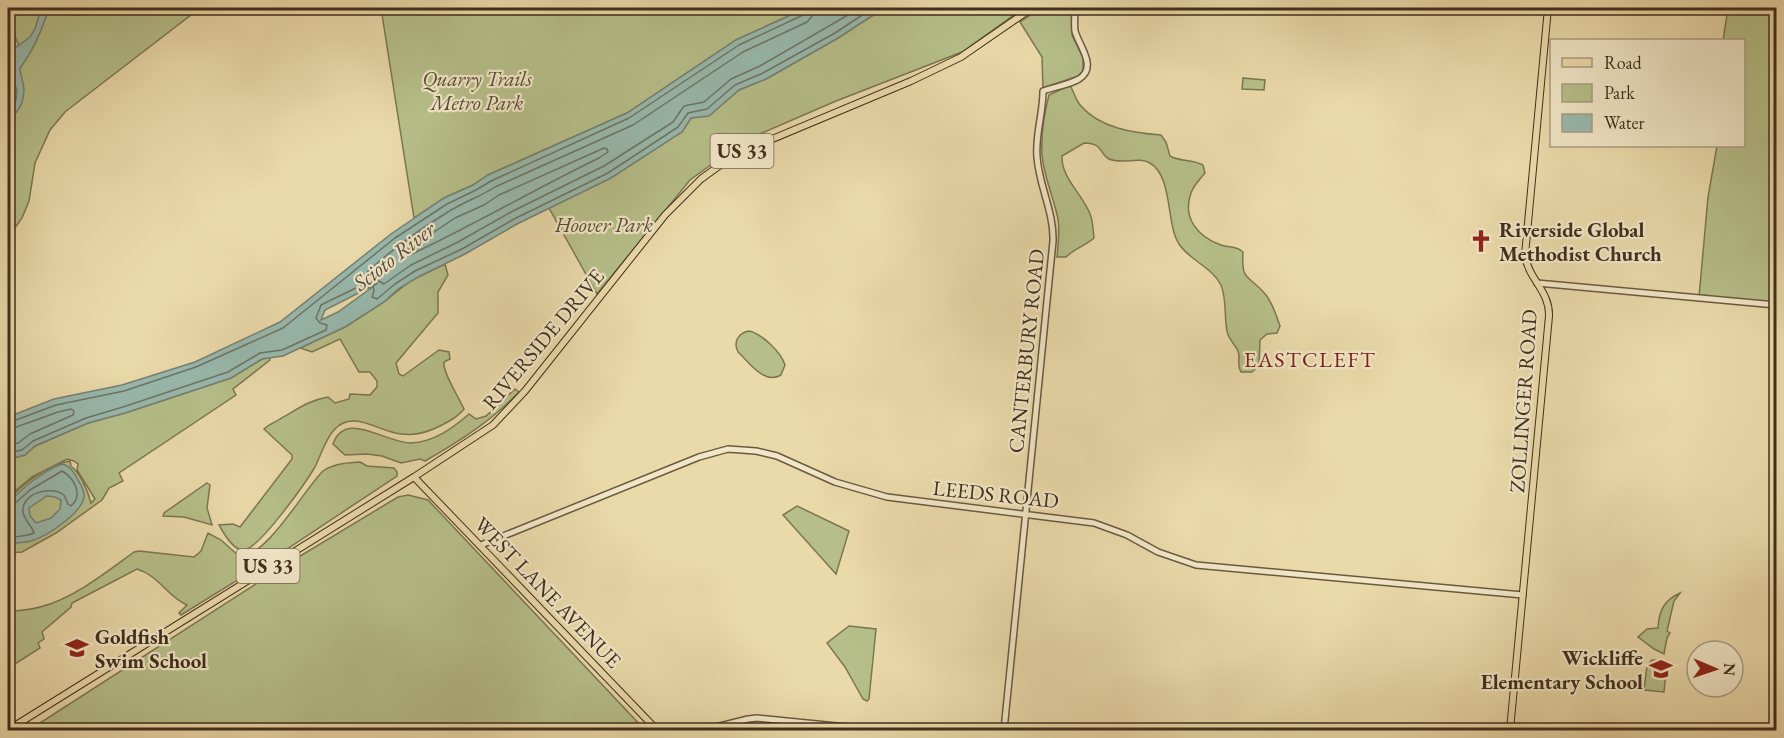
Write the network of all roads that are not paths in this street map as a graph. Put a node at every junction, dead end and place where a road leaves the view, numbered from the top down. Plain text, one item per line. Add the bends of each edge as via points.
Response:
1 (1032, 8) edge
2 (1076, 8) edge
3 (1548, 8) edge
4 (1537, 283) junction
5 (1776, 305) edge
6 (414, 477) junction
7 (1026, 514) junction
8 (481, 545) junction
9 (1523, 595) junction
10 (8, 730) edge
11 (657, 730) edge
12 (704, 730) edge
13 (877, 730) edge
14 (1004, 730) edge
15 (1510, 730) edge

1 - 6 main road, RIVERSIDE DRIVE / US 33 via 961,57 754,145 719,164 665,215 508,410
2 - 7 street, CANTERBURY ROAD via 1076,33 1085,52 1087,70 1076,80 1043,91 1036,146 1053,241
3 - 4 main road, ZOLLINGER ROAD via 1525,255
4 - 5 street
4 - 9 main road, ZOLLINGER ROAD via 1548,302 1549,316
6 - 8 main road, WEST LANE AVENUE
6 - 10 main road, RIVERSIDE DRIVE / US 33
7 - 8 street, LEEDS ROAD via 887,497 835,482 771,454 728,449 699,457
7 - 9 street, LEEDS ROAD via 1109,527 1158,552 1196,565
7 - 14 street, CANTERBURY ROAD
8 - 11 main road, WEST LANE AVENUE
9 - 15 main road, ZOLLINGER ROAD
12 - 13 street via 748,718

